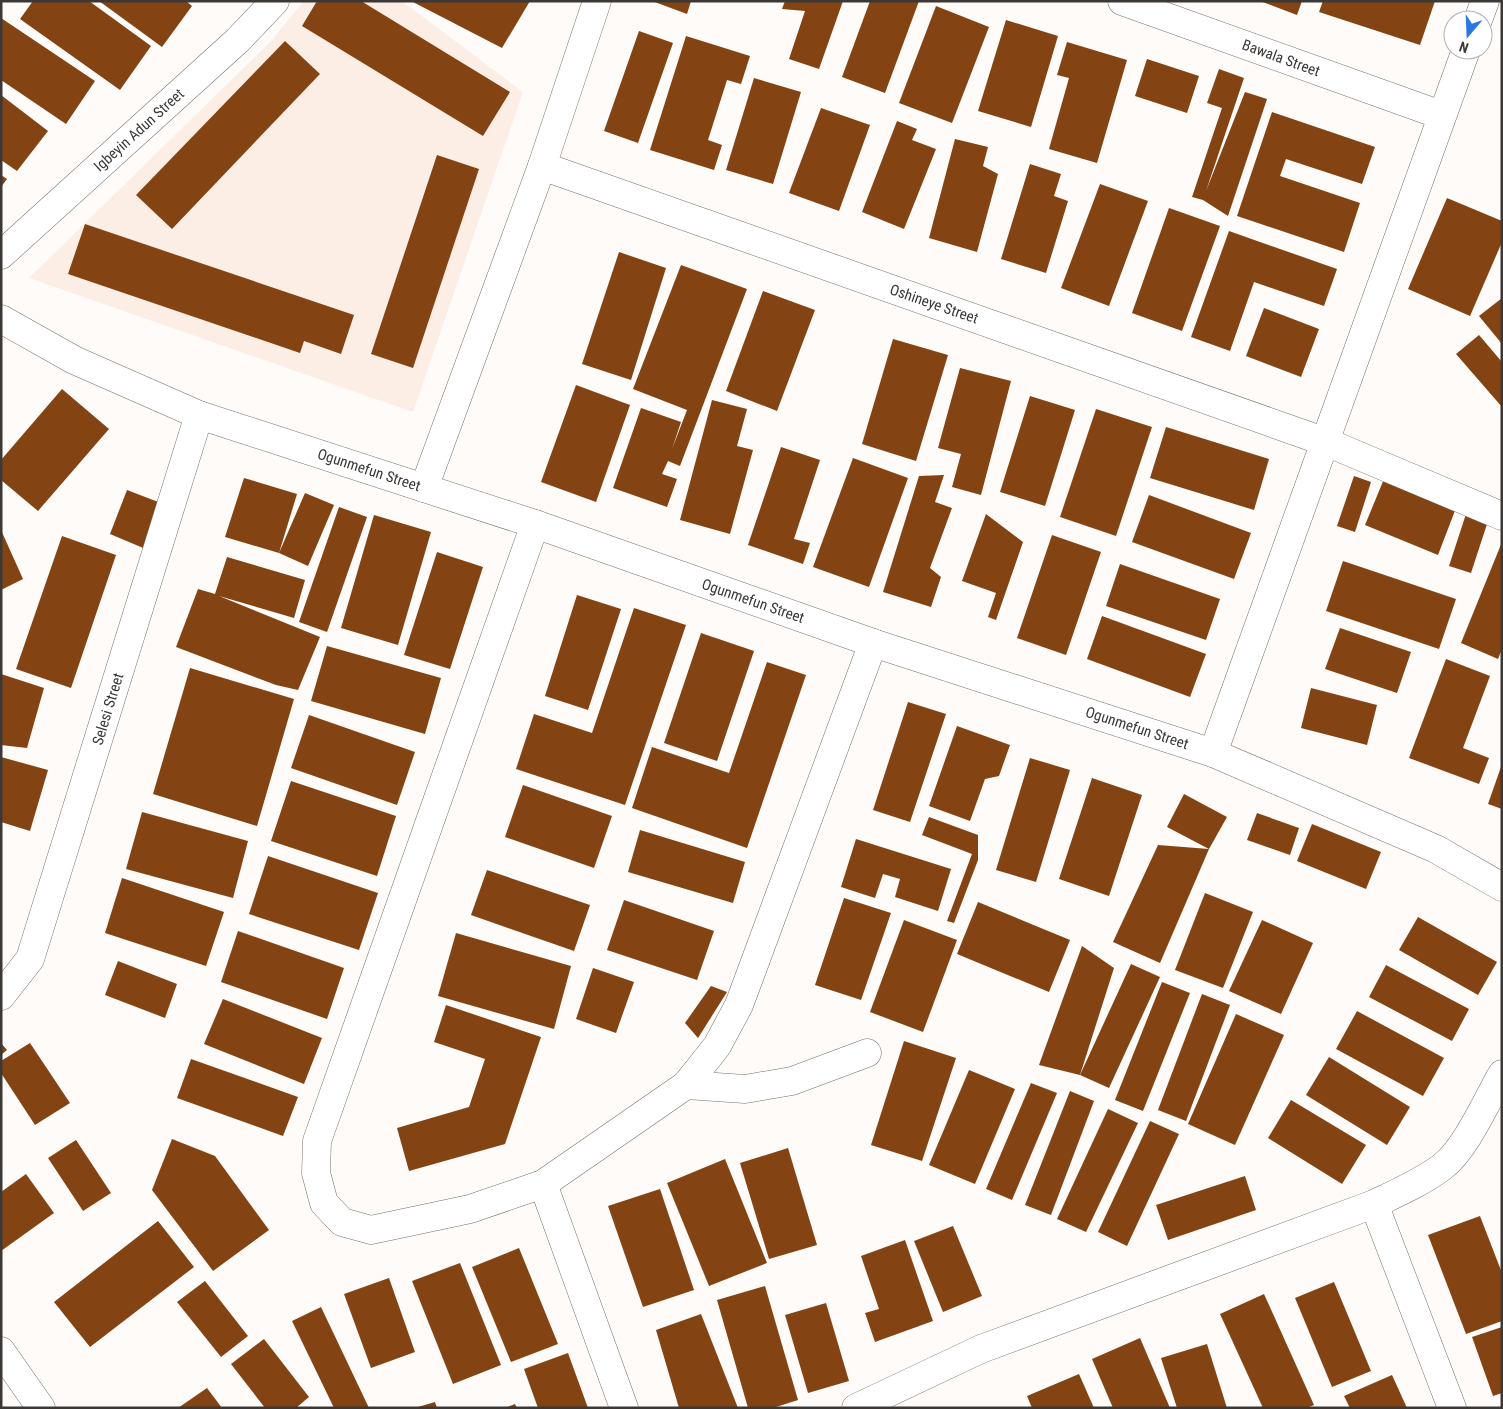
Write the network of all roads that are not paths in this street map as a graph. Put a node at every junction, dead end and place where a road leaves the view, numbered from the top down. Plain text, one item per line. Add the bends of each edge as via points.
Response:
1 (275, 1) edge
2 (597, 1) edge
3 (1122, 1) edge
4 (1462, 60) edge
5 (1441, 115) junction
6 (542, 166) junction
7 (1, 255) edge
8 (1, 319) edge
9 (199, 415) junction
10 (1326, 442) junction
11 (424, 488) junction
12 (1502, 516) edge
13 (535, 524) junction
14 (873, 643) junction
15 (1213, 753) junction
16 (1502, 887) edge
17 (1, 996) edge
18 (867, 1053) dead end
19 (1502, 1074) edge
20 (686, 1085) junction
21 (544, 1184) junction
22 (1374, 1204) junction
23 (1, 1351) edge
24 (41, 1408) edge
25 (624, 1408) edge
26 (856, 1408) edge
27 (1452, 1408) edge

1 - 7 street, Igbeyin Adun Street via 238,40
2 - 6 street
3 - 5 street, Bawala Street
4 - 5 street
5 - 10 street
6 - 10 street, Oshineye Street
6 - 11 street
8 - 9 street, Ogunmefun Street via 74,360
9 - 11 street, Ogunmefun Street
9 - 17 street, Selesi Street via 30,959
10 - 12 street, Oshineye Street
10 - 15 street
11 - 13 street, Ogunmefun Street
13 - 14 street, Ogunmefun Street
13 - 21 street via 317,1140 316,1173 324,1203 342,1222 371,1230 470,1209
14 - 15 street, Ogunmefun Street
14 - 20 street via 739,1005 718,1046
15 - 16 street, Ogunmefun Street via 1436,849
18 - 20 street via 792,1080 754,1088
19 - 22 street via 1468,1135 1444,1166
20 - 21 street
21 - 25 street
22 - 26 street via 981,1349
22 - 27 street
23 - 24 street

